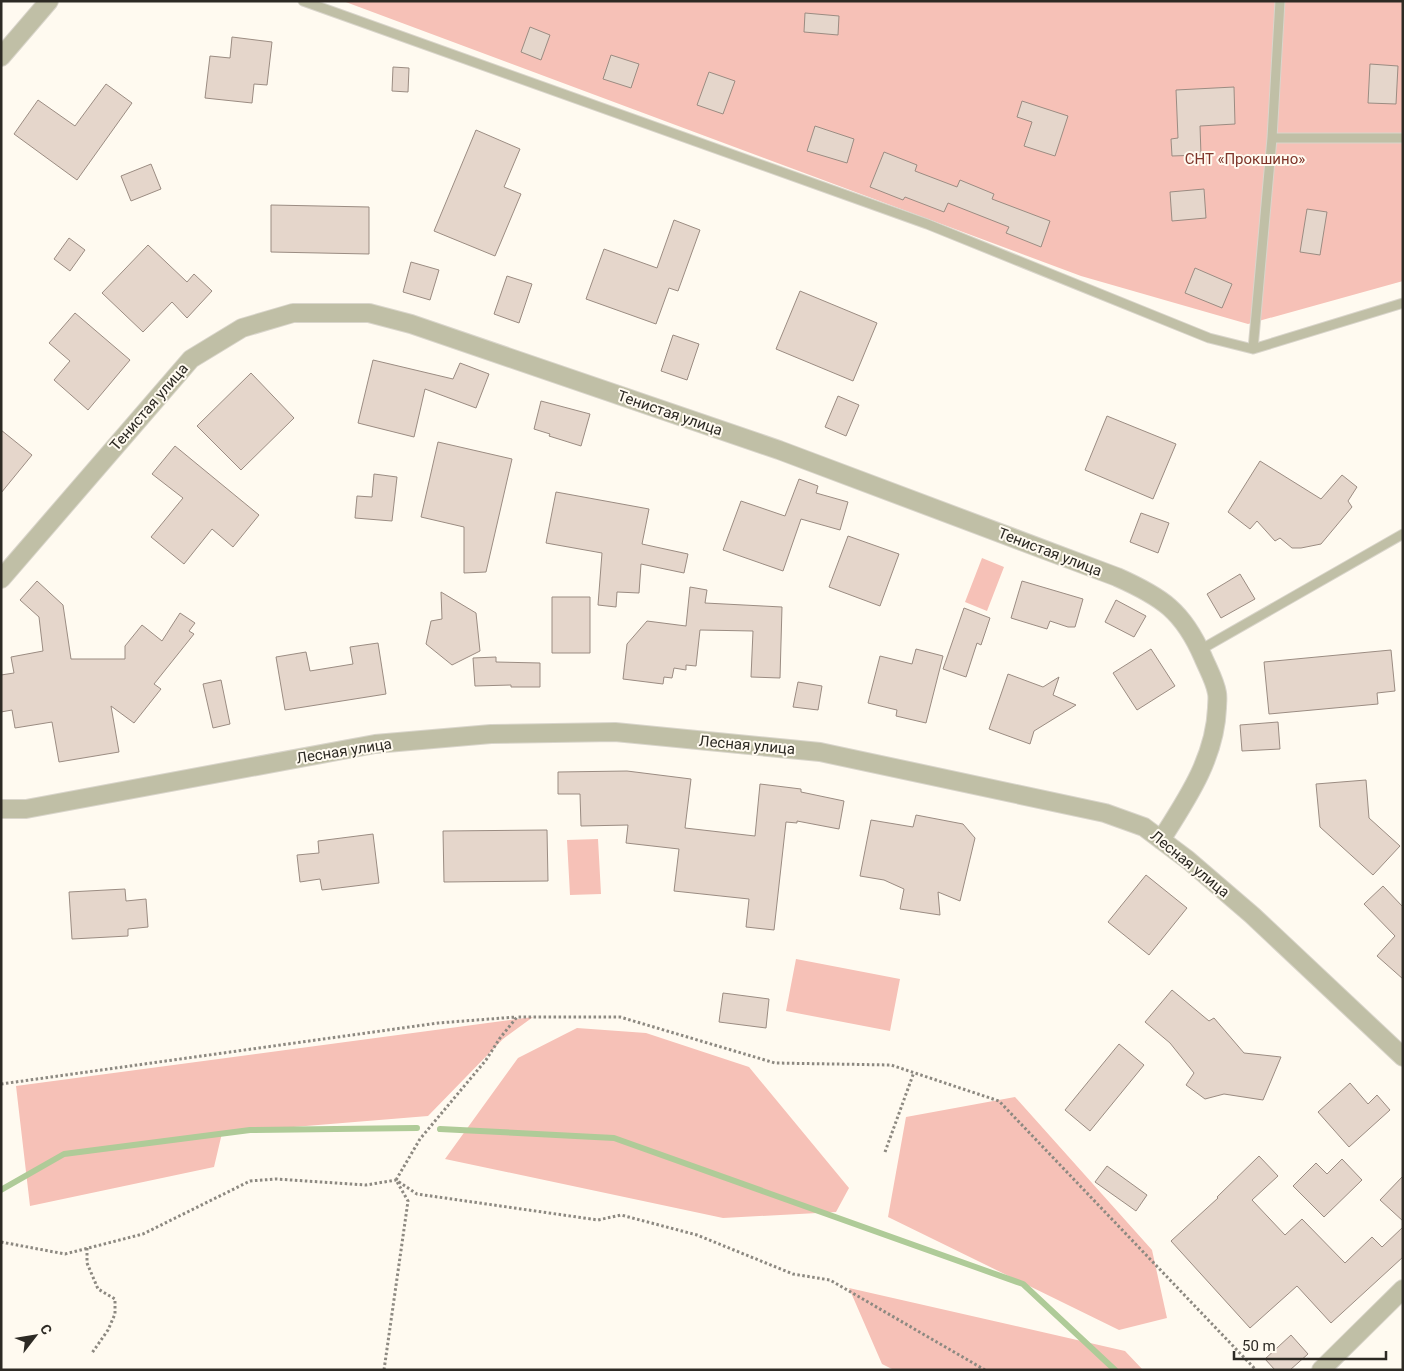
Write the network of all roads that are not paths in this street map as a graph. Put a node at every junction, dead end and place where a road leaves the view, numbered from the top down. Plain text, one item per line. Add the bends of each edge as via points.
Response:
1 (49, 1) edge
2 (303, 1) edge
3 (1280, 1) edge
4 (1, 57) edge
5 (1272, 138) junction
6 (1403, 138) edge
7 (1403, 303) edge
8 (1252, 349) junction
9 (1403, 534) edge
10 (1, 579) edge
11 (1200, 650) junction
12 (1, 809) edge
13 (1161, 840) junction
14 (1403, 1057) edge
15 (1403, 1289) edge
16 (1321, 1370) edge

1 - 4 street
2 - 8 lane via 927,224 1209,338
3 - 5 lane
5 - 6 lane
5 - 8 lane
7 - 8 lane
9 - 11 lane
10 - 11 street, Тенистая улица via 191,359 242,328 293,313 368,313 411,324 779,450 1117,577 1149,592 1176,613
11 - 13 street, Тенистая улица via 1217,694 1216,726 1202,771
12 - 13 street, Лесная улица via 26,809 375,744 491,734 614,732 820,752 1105,812 1144,827
13 - 14 street, Лесная улица via 1252,915
15 - 16 street

